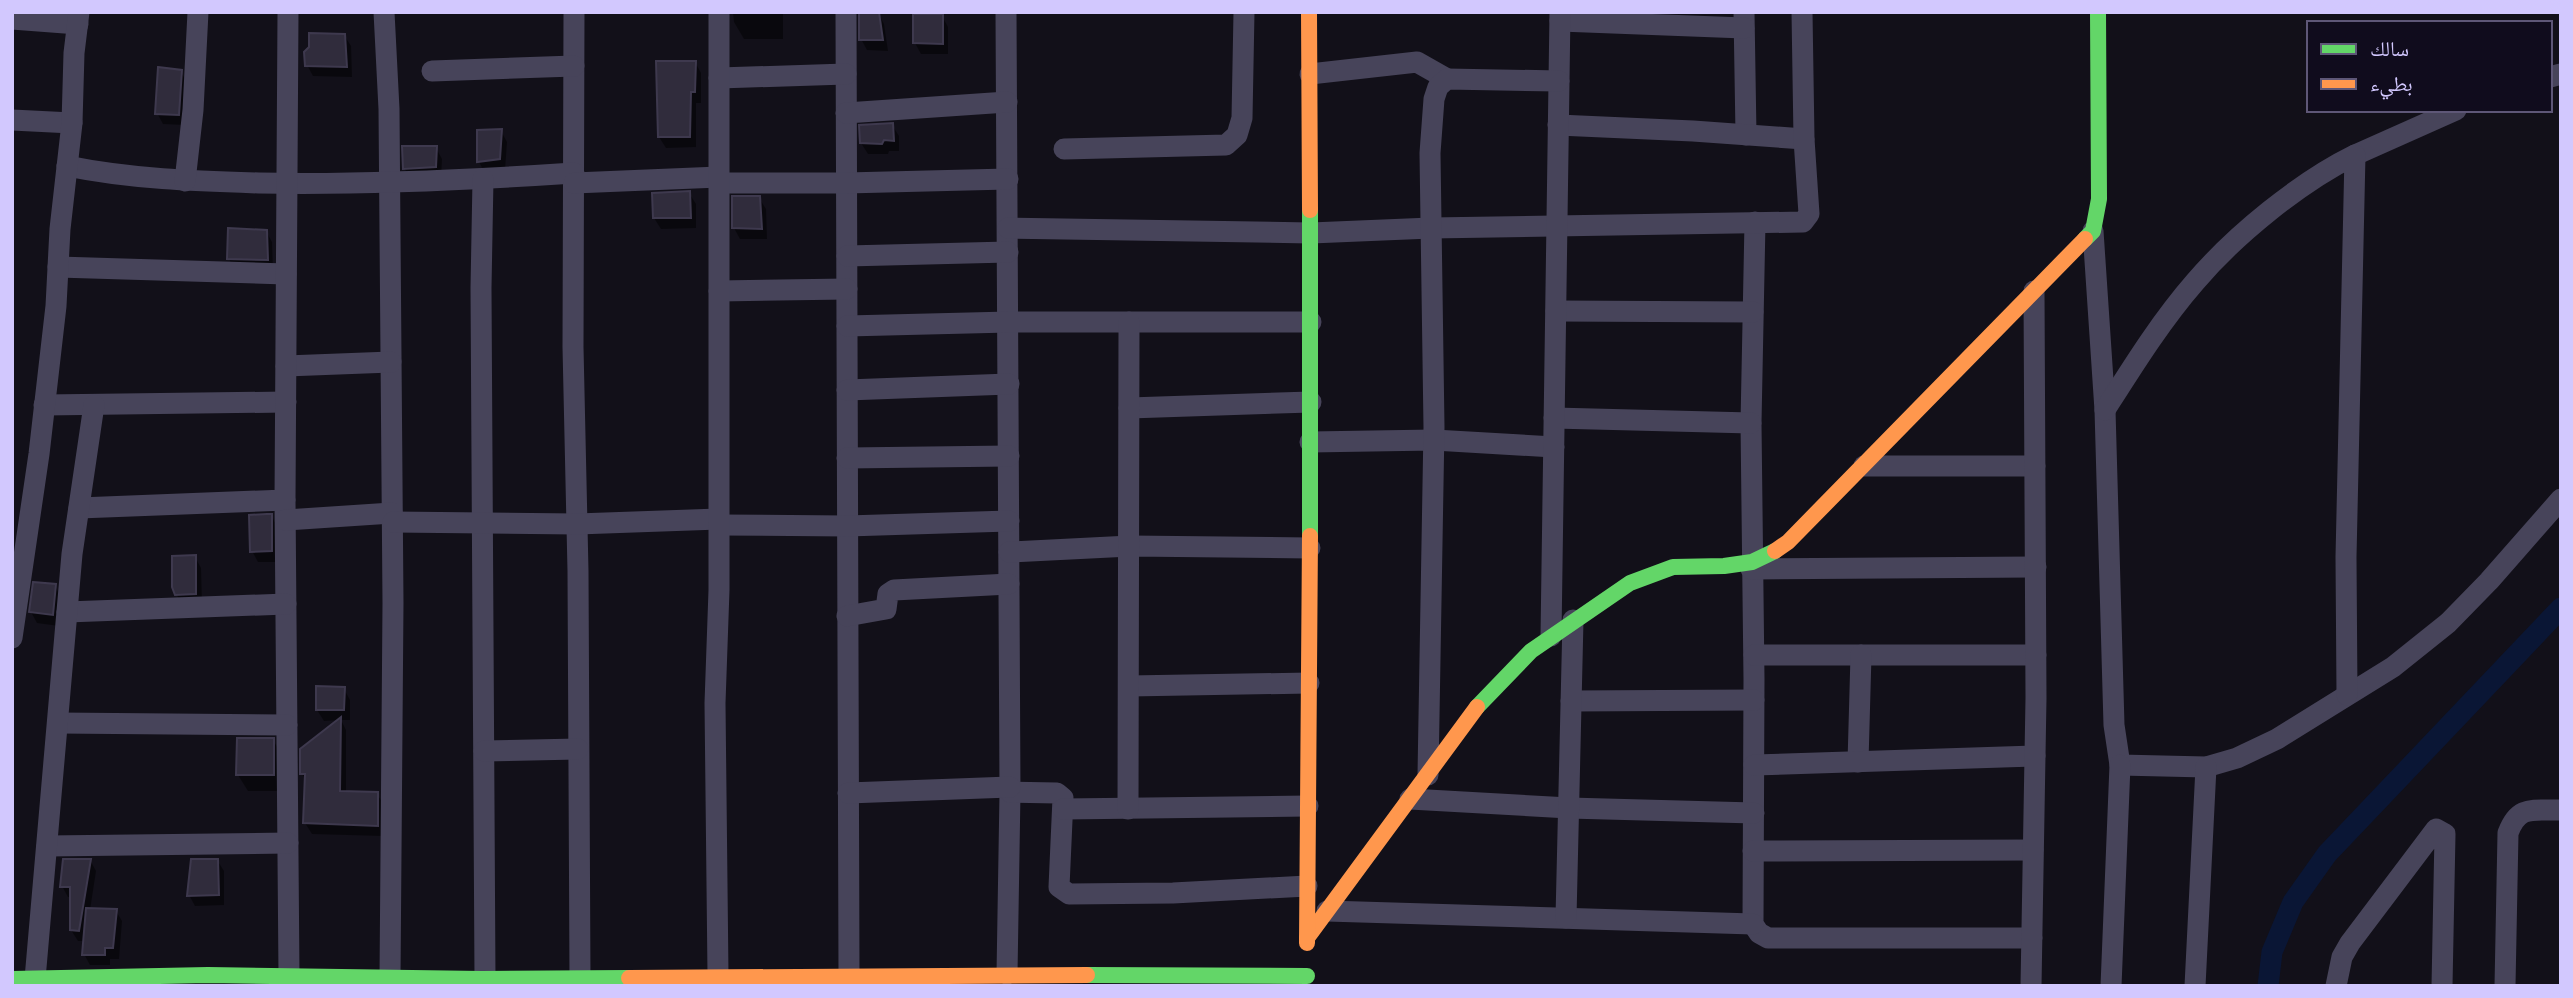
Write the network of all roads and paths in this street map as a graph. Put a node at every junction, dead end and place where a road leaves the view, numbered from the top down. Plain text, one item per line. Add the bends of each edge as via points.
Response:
1 (198, 12) edge
2 (288, 12) edge
3 (384, 12) edge
4 (574, 12) edge
5 (719, 12) edge
6 (846, 12) edge
7 (1006, 12) edge
8 (1244, 12) edge
9 (1309, 12) edge
10 (1802, 12) edge
11 (2098, 12) edge
12 (1560, 16) edge
13 (78, 18) edge
14 (12, 19) edge
15 (1744, 20) edge
16 (574, 66) junction
17 (432, 71) dead end
18 (846, 74) junction
19 (1310, 74) junction
20 (719, 78) junction
21 (1447, 79) junction
22 (1559, 81) junction
23 (1007, 102) junction
24 (2452, 112) edge
25 (846, 113) junction
26 (12, 120) edge
27 (72, 122) junction
28 (1558, 125) junction
29 (1746, 135) junction
30 (1804, 139) junction
31 (1064, 149) dead end
32 (2355, 155) junction
33 (67, 166) junction
34 (574, 178) junction
35 (484, 179) junction
36 (1007, 179) junction
37 (719, 180) junction
38 (185, 181) junction
39 (286, 183) junction
40 (389, 183) junction
41 (846, 183) junction
42 (1755, 222) junction
43 (1557, 226) junction
44 (1008, 228) junction
45 (1431, 228) junction
46 (2093, 231) junction
47 (1311, 233) junction
48 (1008, 252) junction
49 (847, 256) junction
50 (58, 267) junction
51 (286, 274) junction
52 (847, 289) junction
53 (719, 291) junction
54 (2034, 291) junction
55 (1556, 311) junction
56 (1753, 312) junction
57 (1009, 322) junction
58 (1129, 322) junction
59 (1311, 322) junction
60 (847, 327) junction
61 (391, 362) junction
62 (286, 366) junction
63 (1009, 384) junction
64 (847, 390) junction
65 (286, 402) junction
66 (1311, 402) junction
67 (44, 405) junction
68 (94, 405) junction
69 (1129, 408) junction
70 (2105, 410) junction
71 (1554, 418) junction
72 (1751, 423) junction
73 (1434, 440) junction
74 (1310, 442) junction
75 (1554, 447) junction
76 (1009, 456) junction
77 (847, 458) junction
78 (1864, 466) junction
79 (2035, 466) junction
80 (2561, 499) edge
81 (79, 508) junction
82 (286, 510) junction
83 (393, 518) junction
84 (1009, 521) junction
85 (719, 522) junction
86 (482, 523) junction
87 (577, 524) junction
88 (847, 526) junction
89 (20, 537) edge
90 (1130, 546) junction
91 (1310, 548) junction
92 (1009, 552) junction
93 (1751, 566) junction
94 (2036, 567) junction
95 (1009, 584) junction
96 (286, 604) junction
97 (67, 612) junction
98 (847, 616) junction
99 (1573, 620) junction
100 (1551, 636) junction
101 (12, 638) edge
102 (1754, 655) junction
103 (1861, 655) junction
104 (2036, 655) junction
105 (1308, 683) junction
106 (1129, 686) junction
107 (2347, 695) junction
108 (1754, 700) junction
109 (1571, 701) junction
110 (58, 723) junction
111 (287, 725) junction
112 (578, 750) junction
113 (484, 751) junction
114 (2035, 756) junction
115 (1858, 762) junction
116 (1754, 765) junction
117 (2120, 765) junction
118 (2206, 767) junction
119 (1428, 775) junction
120 (1010, 790) junction
121 (848, 793) junction
122 (1409, 799) junction
123 (1308, 806) junction
124 (1128, 808) junction
125 (1569, 808) junction
126 (1063, 809) junction
127 (2561, 810) edge
128 (1754, 813) junction
129 (288, 843) junction
130 (47, 846) junction
131 (2033, 850) junction
132 (1754, 851) junction
133 (1307, 886) junction
134 (1327, 911) junction
135 (1566, 918) junction
136 (1753, 924) junction
137 (1307, 938) junction
138 (2032, 938) junction
139 (849, 974) junction
140 (1007, 974) junction
141 (718, 975) junction
142 (289, 976) junction
143 (580, 977) junction
144 (390, 978) junction
145 (12, 979) edge
146 (35, 979) junction
147 (485, 979) junction
148 (636, 981) edge
149 (1307, 981) edge
150 (516, 982) edge
151 (2031, 986) edge
152 (2111, 986) edge
153 (2195, 986) edge
154 (2336, 986) edge
155 (2442, 986) edge
156 (2505, 986) edge

1 - 38 street
2 - 39 street
3 - 40 street
4 - 16 street
5 - 20 street
6 - 18 street
7 - 23 street
8 - 31 street via 1242,118 1237,135 1226,145
9 - 19 street
10 - 30 street
11 - 46 street via 2099,199
12 - 15 street
12 - 22 street
13 - 14 street
13 - 27 street
15 - 29 street
16 - 17 street
16 - 34 street
18 - 20 street
18 - 25 street
19 - 21 street via 1417,62
19 - 47 street
20 - 37 street
21 - 22 street
21 - 45 street via 1434,99
22 - 28 street
23 - 25 street
23 - 36 street
24 - 32 street
25 - 41 street
26 - 27 street
27 - 33 street
28 - 29 street
28 - 43 street
29 - 30 street
30 - 42 street via 1807,219
32 - 70 street via 2319,174 2257,221 2196,281
32 - 107 street
33 - 38 street
33 - 50 street
34 - 35 street
34 - 37 street
34 - 87 street
35 - 40 street
35 - 86 street
36 - 41 street
36 - 44 street
37 - 41 street
37 - 53 street
38 - 39 street
39 - 40 street
39 - 51 street
40 - 61 street
41 - 49 street
42 - 43 street
42 - 56 street
43 - 45 street
43 - 55 street
44 - 47 street
44 - 48 street
45 - 47 street
45 - 73 street
46 - 54 street
46 - 70 street
47 - 59 street
48 - 49 street
48 - 57 street
49 - 52 street
50 - 51 street
50 - 67 street
51 - 62 street
52 - 53 street
52 - 60 street
53 - 85 street
54 - 78 street
54 - 79 street
55 - 56 street
55 - 71 street
56 - 72 street
57 - 58 street
57 - 60 street
57 - 63 street
58 - 59 street
58 - 69 street
59 - 66 street
60 - 64 street
61 - 62 street
61 - 83 street
62 - 65 street
63 - 64 street
63 - 76 street
64 - 77 street
65 - 68 street
65 - 82 street
66 - 69 street
66 - 74 street
67 - 68 street
67 - 89 street
68 - 81 street
69 - 90 street
70 - 117 street via 2114,725
71 - 72 street
71 - 75 street
72 - 93 street
73 - 74 street
73 - 75 street
73 - 119 street
74 - 91 street
75 - 100 street
76 - 77 street
76 - 84 street
77 - 88 street
78 - 79 street
78 - 93 street via 1788,542
79 - 94 street
80 - 107 street via 2448,622 2393,667
81 - 82 street
81 - 97 street
82 - 83 street
82 - 96 street
83 - 86 street
83 - 144 street
84 - 88 street
84 - 92 street
85 - 87 street
85 - 88 street
85 - 141 street via 715,703
86 - 87 street
86 - 113 street
87 - 112 street
88 - 98 street
89 - 101 street
90 - 91 street
90 - 92 street
90 - 106 street
91 - 105 street
92 - 95 street
93 - 94 street
93 - 99 street via 1673,567 1630,583
93 - 102 street
94 - 104 street
95 - 98 street via 894,590 888,594 886,609
95 - 120 street
96 - 97 street
96 - 111 street
97 - 110 street
98 - 121 street
99 - 100 street
99 - 109 street
100 - 119 street via 1500,681
102 - 103 street
102 - 108 street
103 - 104 street
103 - 115 street
104 - 114 street
105 - 106 street
105 - 123 street
106 - 124 street
107 - 118 street via 2277,739
108 - 109 street
108 - 116 street
109 - 125 street
110 - 111 street
110 - 130 street
111 - 129 street
112 - 113 street
112 - 143 street
113 - 147 street
114 - 115 street
114 - 131 street
115 - 116 street
116 - 128 street
117 - 118 street
117 - 152 street
118 - 153 street
119 - 122 street
120 - 121 street
120 - 126 street via 1057,793 1063,798
120 - 140 street
121 - 139 street
122 - 125 street
122 - 134 street
123 - 124 street
123 - 133 street
124 - 126 street
125 - 128 street
125 - 135 street
126 - 133 street via 1059,887 1069,894
127 - 156 street via 2521,812 2508,832
128 - 132 street
129 - 130 street
129 - 142 street
130 - 146 street
131 - 132 street
131 - 138 street
132 - 136 street
133 - 137 street
134 - 135 street
134 - 137 street
135 - 136 street
136 - 138 street via 1768,938
137 - 149 street
138 - 151 street
139 - 140 street
139 - 141 street
140 - 149 street
141 - 148 street
142 - 144 street
142 - 146 street
143 - 148 street
143 - 150 street
144 - 147 street
145 - 146 street
147 - 150 street
154 - 155 street via 2350,943 2436,829 2445,834

